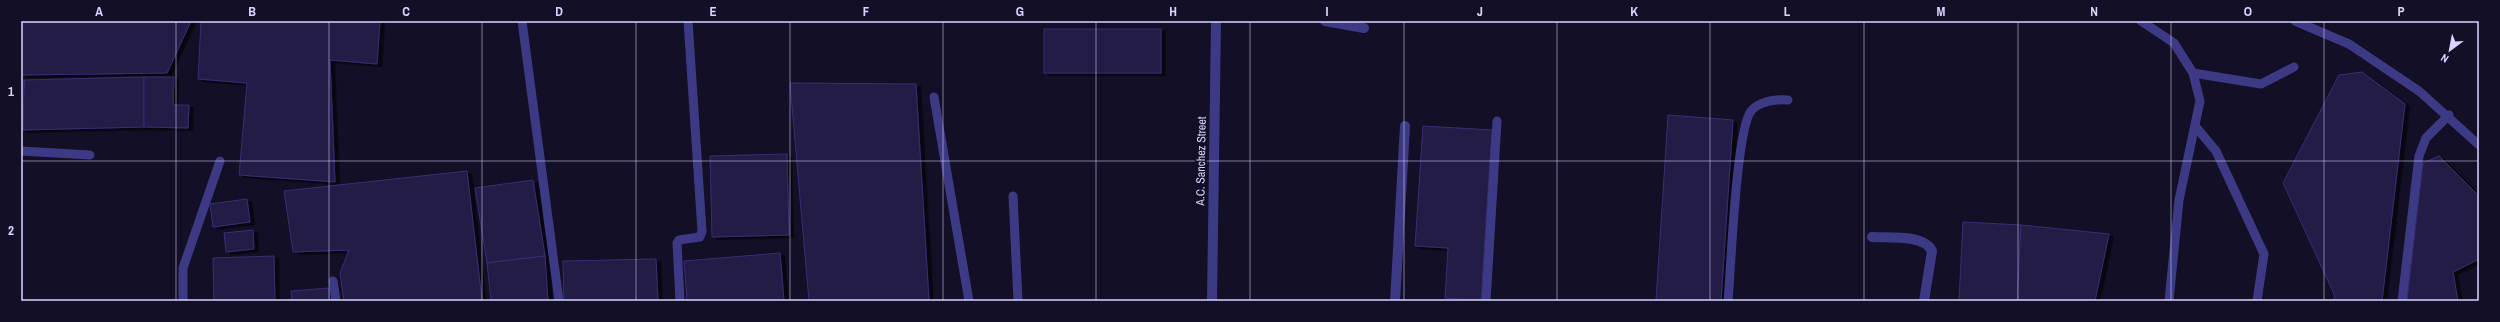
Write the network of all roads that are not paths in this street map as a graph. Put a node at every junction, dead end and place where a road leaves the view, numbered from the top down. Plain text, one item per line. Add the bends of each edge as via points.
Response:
1 (522, 21) edge
2 (688, 21) edge
3 (1216, 21) edge
4 (1324, 21) edge
5 (2141, 21) edge
6 (2295, 21) edge
7 (1364, 28) dead end
8 (2294, 67) dead end
9 (2193, 73) junction
10 (934, 97) dead end
11 (1788, 100) dead end
12 (2448, 115) junction
13 (1497, 121) dead end
14 (1405, 126) dead end
15 (2195, 126) junction
16 (2479, 145) edge
17 (21, 151) edge
18 (90, 154) dead end
19 (220, 161) dead end
20 (1013, 196) dead end
21 (1872, 237) dead end
22 (333, 281) dead end
23 (183, 301) edge
24 (336, 301) edge
25 (559, 301) edge
26 (680, 301) edge
27 (969, 301) edge
28 (1018, 301) edge
29 (1212, 301) edge
30 (1395, 301) edge
31 (1486, 301) edge
32 (1728, 301) edge
33 (1924, 301) edge
34 (2169, 301) edge
35 (2257, 301) edge
36 (2402, 301) edge

1 - 25 lane
2 - 26 lane via 702,231 700,238 679,240 677,243
3 - 29 street, A.C. Sanchez Street
4 - 7 street
5 - 9 lane via 2174,43
6 - 12 lane via 2349,44 2419,91
8 - 9 lane via 2261,84
9 - 15 lane via 2200,101
10 - 27 lane
11 - 32 lane via 1774,99 1762,104 1752,110 1746,122 1739,165
12 - 16 lane
12 - 36 lane via 2426,138 2419,156
13 - 31 lane
14 - 30 street
15 - 34 lane via 2180,200
15 - 35 lane via 2216,151 2264,254
17 - 18 lane
19 - 23 lane via 183,268
20 - 28 lane
21 - 33 street via 1919,240 1930,245 1932,251
22 - 24 lane

